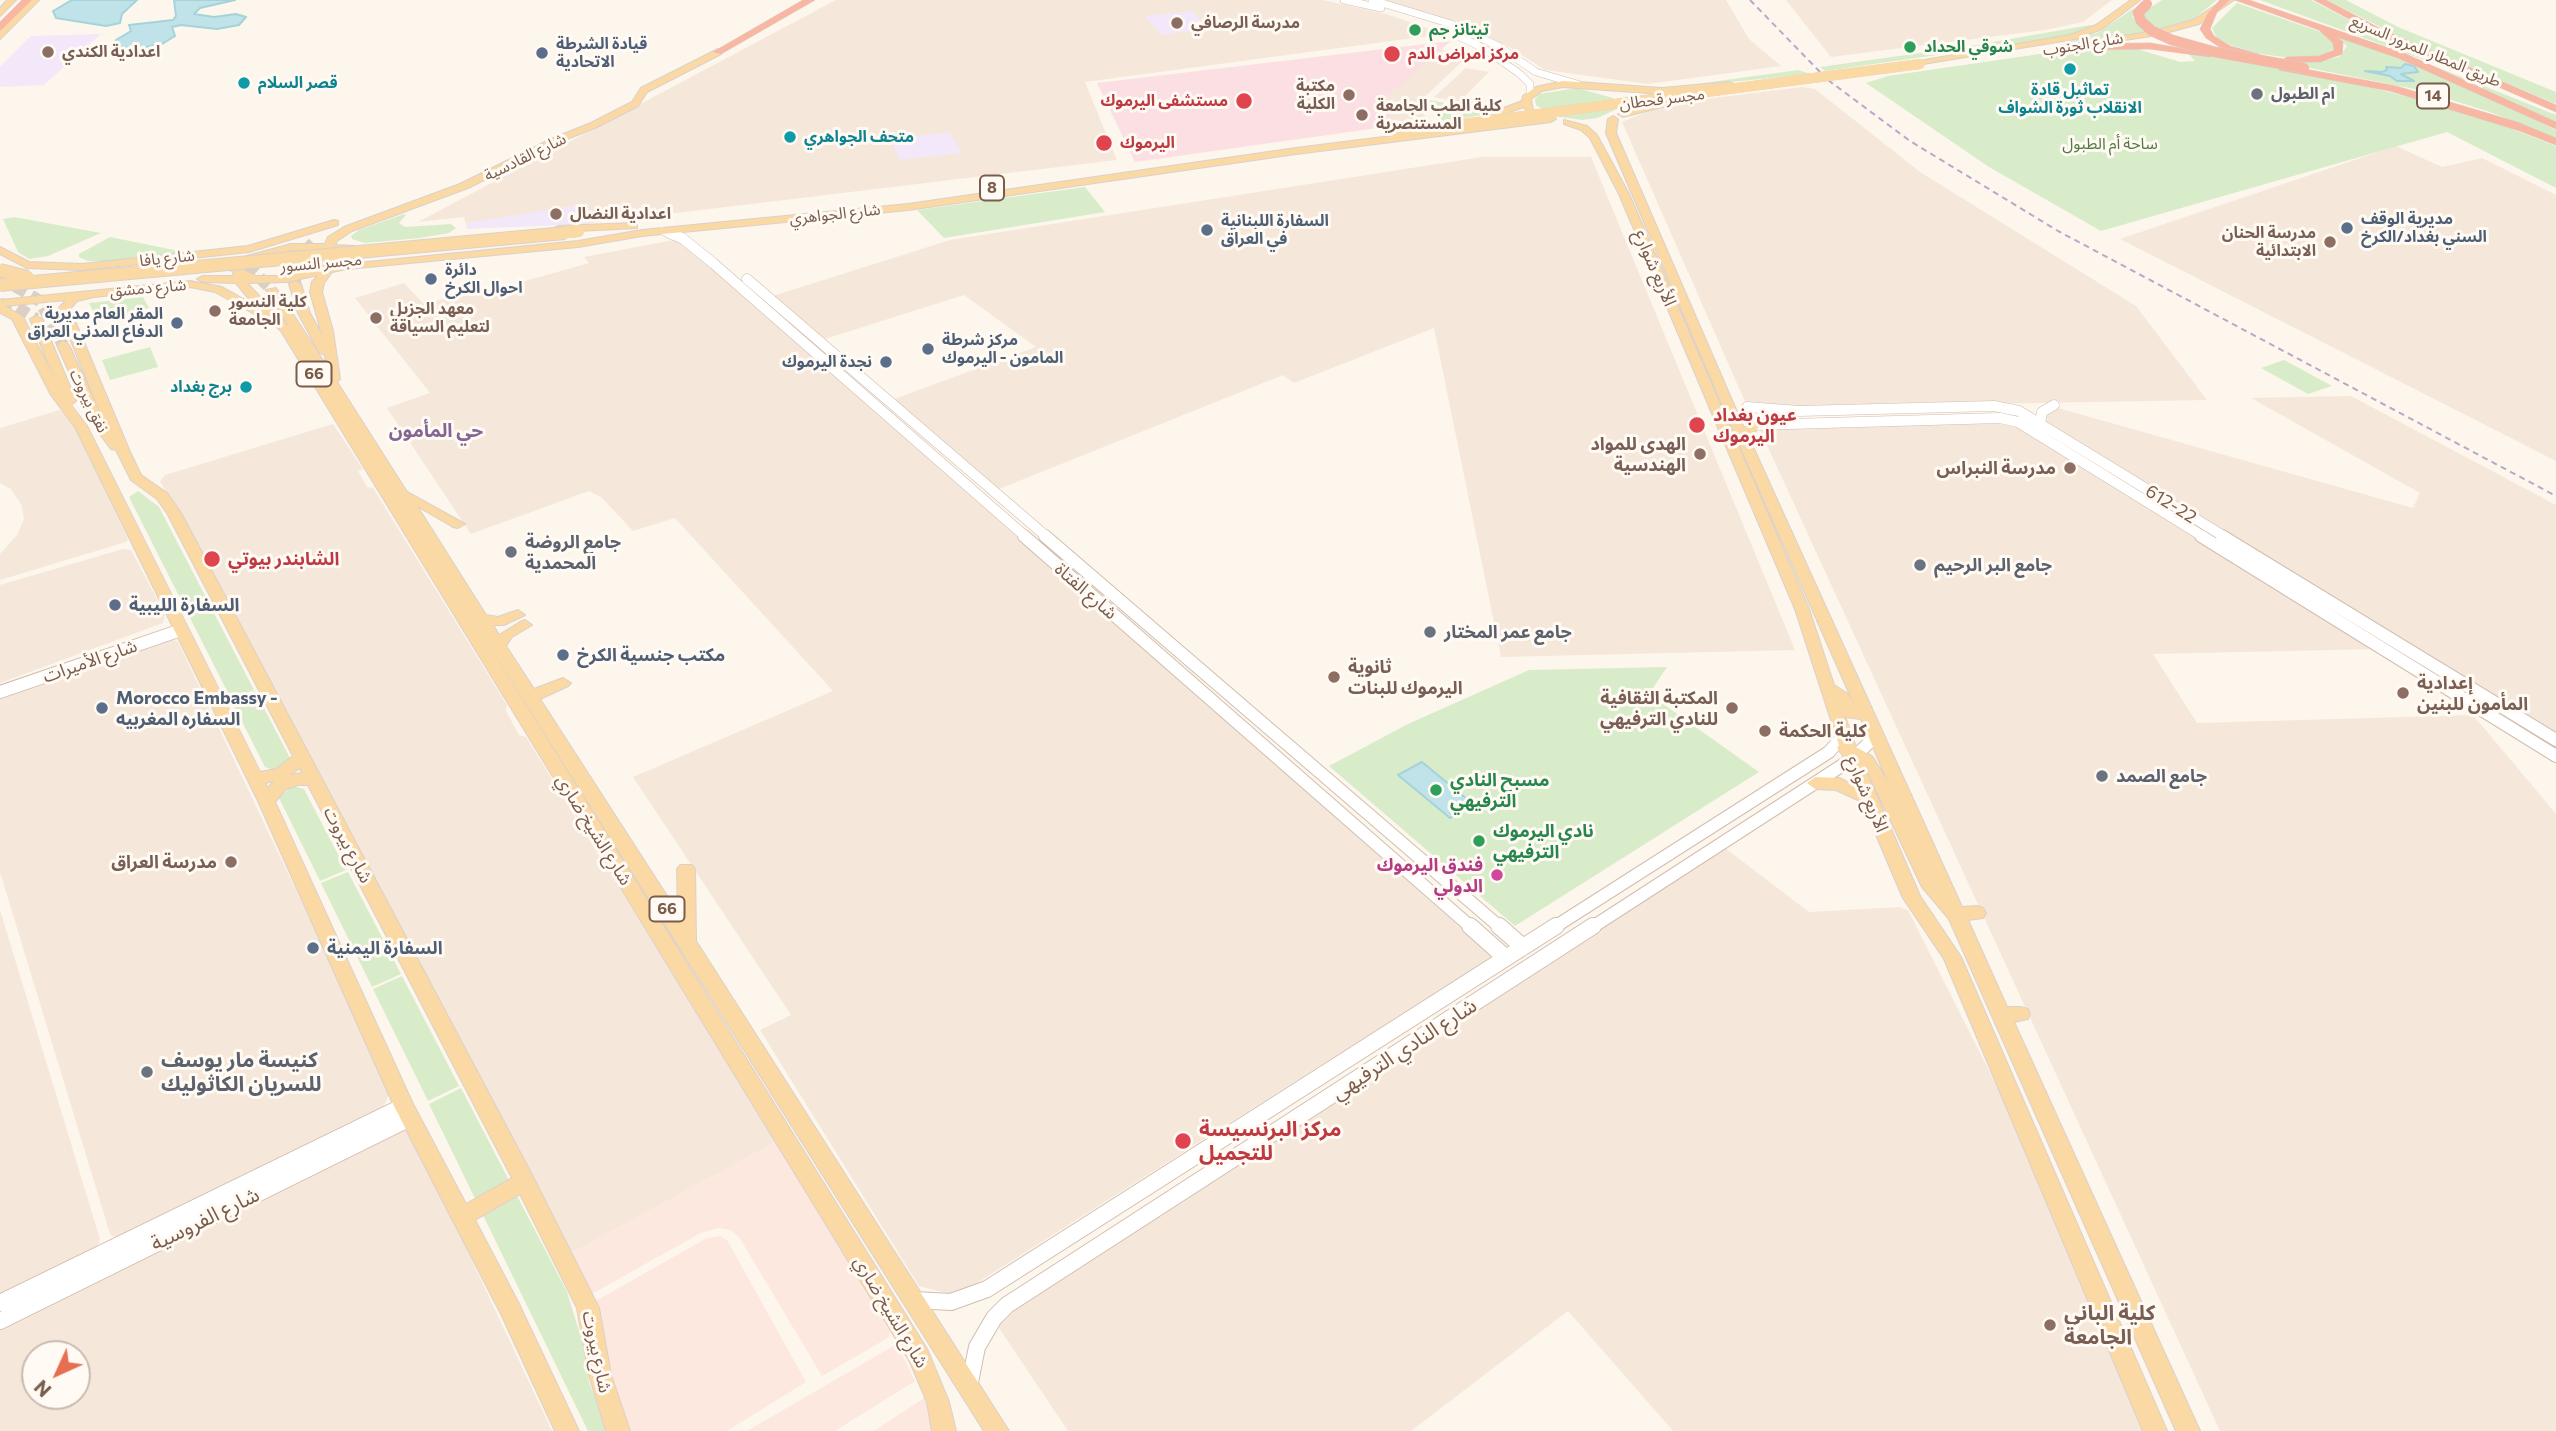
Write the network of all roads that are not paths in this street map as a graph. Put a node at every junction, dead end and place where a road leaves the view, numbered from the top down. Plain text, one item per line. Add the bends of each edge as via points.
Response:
1 (12, 0) edge
2 (19, 0) edge
3 (27, 0) edge
4 (34, 0) edge
5 (810, 0) edge
6 (1344, 0) edge
7 (1372, 0) edge
8 (2154, 0) edge
9 (2227, 0) edge
10 (2239, 0) edge
11 (2254, 0) edge
12 (2319, 0) edge
13 (2135, 2) edge
14 (2215, 11) junction
15 (0, 13) edge
16 (2, 24) edge
17 (1451, 24) junction
18 (1440, 27) junction
19 (0, 36) edge
20 (2065, 47) junction
21 (718, 52) joint
22 (1963, 56) junction
23 (1973, 60) junction
24 (1921, 64) junction
25 (2443, 70) junction
26 (1578, 84) junction
27 (1589, 86) junction
28 (1621, 109) junction
29 (1541, 111) junction
30 (2556, 111) edge
31 (2556, 126) edge
32 (2522, 128) junction
33 (1350, 140) junction
34 (554, 141) junction
35 (2556, 142) edge
36 (505, 166) junction
37 (373, 219) junction
38 (334, 223) junction
39 (638, 230) junction
40 (662, 231) junction
41 (578, 235) junction
42 (323, 246) junction
43 (373, 247) junction
44 (278, 249) junction
45 (0, 250) edge
46 (260, 254) junction
47 (176, 263) dead end
48 (373, 264) junction
49 (327, 268) junction
50 (0, 270) edge
51 (239, 274) junction
52 (42, 275) junction
53 (76, 278) junction
54 (0, 281) edge
55 (210, 281) junction
56 (159, 282) junction
57 (751, 282) dead end
58 (295, 284) tunnel mouth
59 (268, 285) junction
60 (317, 288) junction
61 (96, 293) junction
62 (249, 293) junction
63 (2, 299) edge
64 (36, 319) tunnel mouth
65 (67, 320) junction
66 (23, 328) junction
67 (285, 329) junction
68 (63, 345) tunnel mouth
69 (330, 361) junction
70 (1703, 363) junction
71 (337, 388) junction
72 (877, 391) junction
73 (864, 395) junction
74 (1728, 401) junction
75 (2054, 405) dead end
76 (1746, 407) joint
77 (1937, 407) junction
78 (1943, 419) junction
79 (2040, 423) junction
80 (81, 426) junction
81 (1749, 431) junction
82 (124, 452) junction
83 (139, 480) junction
84 (111, 489) junction
85 (402, 491) junction
86 (458, 524) dead end
87 (1055, 544) junction
88 (1040, 550) junction
89 (483, 619) junction
90 (1840, 619) dead end
91 (522, 620) joint
92 (179, 627) junction
93 (1832, 637) junction
94 (499, 645) junction
95 (2454, 678) junction
96 (563, 683) dead end
97 (2441, 684) junction
98 (0, 685) edge
99 (1829, 689) junction
100 (0, 692) edge
101 (531, 696) junction
102 (1867, 715) junction
103 (1875, 737) junction
104 (2556, 740) edge
105 (2556, 755) edge
106 (1853, 756) junction
107 (301, 759) junction
108 (255, 779) junction
109 (313, 779) junction
110 (1815, 783) junction
111 (1868, 798) junction
112 (266, 801) junction
113 (1379, 824) junction
114 (1362, 832) junction
115 (686, 869) dead end
116 (1977, 913) dead end
117 (1955, 914) junction
118 (687, 940) junction
119 (1519, 943) junction
120 (1501, 954) junction
121 (2021, 1014) dead end
122 (2001, 1015) junction
123 (1282, 1101) junction
124 (407, 1112) junction
125 (1294, 1119) junction
126 (526, 1181) junction
127 (221, 1203) junction
128 (462, 1217) junction
129 (914, 1300) junction
130 (0, 1303) edge
131 (0, 1321) edge
132 (969, 1388) junction
133 (2184, 1422) edge
134 (2152, 1423) edge
135 (568, 1431) edge
136 (618, 1431) edge
137 (944, 1431) edge
138 (982, 1431) edge
139 (997, 1431) edge

1 - 15 main road
2 - 16 highway
3 - 16 highway
4 - 19 main road
5 - 21 highway
6 - 18 street
7 - 17 street
8 - 32 highway, 14, bridge via 2141,9 2138,18 2162,36 2207,50 2432,96
9 - 14 highway
10 - 14 highway via 2313,26 2335,37 2340,47 2332,56 2295,61 2227,48 2205,29
10 - 25 highway, طريق المطار للمرور السريع / 14
11 - 25 highway
12 - 30 highway
13 - 22 main road, شارع الجنوب via 2099,27 2072,37
14 - 20 main road, شارع الجنوب via 2196,22 2154,33
17 - 18 street
17 - 26 street via 1498,46 1536,72
18 - 29 street via 1503,60 1526,79
20 - 23 main road, شارع الجنوب
20 - 32 highway, 14 via 2136,45 2190,50 2392,88
21 - 34 main road, شارع القادسية via 644,90 635,104
22 - 24 main road, مجسر قحطان
22 - 27 main road via 1675,90
23 - 24 main road, مجسر قحطان
23 - 28 main road
24 - 33 main road, مجسر قحطان, bridge
25 - 30 highway
25 - 31 highway, طريق المطار للمرور السريع / 14
26 - 27 main road
26 - 29 main road via 1550,86
27 - 28 main road via 1610,91
28 - 29 main road
28 - 70 main road, الأربع شوارع via 1611,133 1648,203 1704,331
29 - 33 main road, 8
29 - 33 main road, 8
29 - 70 main road, الأربع شوارع via 1584,128 1594,137 1662,300
32 - 35 highway, 14
33 - 39 main road, شارع الجواهري / 8 via 927,197
33 - 40 main road, شارع الجواهري / 8 via 908,207
34 - 36 main road, شارع القادسية
34 - 38 main road, شارع القادسية via 539,141 468,176
36 - 37 main road, شارع القادسية
36 - 42 main road via 351,222
37 - 42 main road, شارع القادسية
37 - 43 main road via 349,232 344,240 353,246
38 - 44 main road, شارع القادسية
38 - 45 main road, شارع يافا via 249,249 74,268 27,265
39 - 40 main road, شارع الجواهري / 8
39 - 41 main road, مجسر النسور
39 - 43 main road, شارع الجواهري / 8 via 579,227
39 - 48 main road, شارع الجواهري / 8 via 578,244
40 - 73 street, شارع الفتاة via 682,238
41 - 53 main road, مجسر النسور, bridge
41 - 63 main road, مجسر النسور
42 - 43 main road, شارع الجواهري / 8
42 - 44 main road, شارع الجواهري
42 - 49 main road via 339,256
43 - 48 main road via 347,256 355,263
44 - 46 main road
45 - 52 main road via 9,268
46 - 51 main road via 244,262
46 - 54 main road via 212,264
47 - 52 main road, شارع دمشق
48 - 49 main road, شارع الجواهري / 8
48 - 60 main road via 336,273
49 - 59 main road, شارع الجواهري
49 - 60 main road
50 - 53 main road, bridge via 26,277
51 - 55 main road
51 - 59 main road
51 - 62 main road, شارع الشيخ ضاري / 66
52 - 54 main road, شارع دمشق
53 - 54 main road, مجسر النسور, bridge
55 - 56 main road, شارع دمشق
55 - 56 main road
55 - 62 main road via 234,283
55 - 67 main road, شارع دمشق
56 - 61 main road, شارع دمشق
56 - 63 main road
57 - 72 street, شارع الفتاة
58 - 69 main road via 304,313
59 - 71 main road, شارع الشيخ ضاري / 66
60 - 69 main road, شارع الشيخ ضاري / 66
61 - 63 main road, شارع دمشق
61 - 65 main road via 67,302
62 - 67 main road, شارع الشيخ ضاري / 66
63 - 66 main road
64 - 80 main road, نفق بيروت
65 - 66 main road via 59,309 44,308 27,315
65 - 82 main road, شارع بيروت
66 - 80 main road via 57,395
67 - 137 main road, شارع الشيخ ضاري / 66 via 919,1356
68 - 82 main road, نفق بيروت via 99,425
69 - 71 main road, شارع الشيخ ضاري / 66
70 - 74 main road, الأربع شوارع
70 - 99 main road, الأربع شوارع via 1701,394 1802,609
71 - 85 main road, شارع الشيخ ضاري / 66
72 - 73 street
72 - 87 street, شارع الفتاة
73 - 88 street, شارع الفتاة
74 - 76 main road
74 - 81 main road, الأربع شوارع
75 - 79 street via 2042,412
76 - 77 street, 612-22 via 1799,411
77 - 78 street
77 - 79 street, 612-22 via 1994,406 2019,411
78 - 81 street, 612-22
78 - 97 street, 612-22 via 2000,418 2022,424
79 - 95 street, 612-22
80 - 84 main road
81 - 93 main road, الأربع شوارع
82 - 83 main road, شارع بيروت
83 - 84 main road
83 - 107 main road, شارع بيروت via 163,496 174,513
84 - 92 main road
85 - 86 main road
85 - 89 main road, شارع الشيخ ضاري / 66
87 - 88 street
87 - 113 street, شارع الفتاة
88 - 114 street, شارع الفتاة
89 - 91 main road
89 - 94 main road, شارع الشيخ ضاري / 66
90 - 93 main road
91 - 94 main road
92 - 98 street, شارع الأميرات
92 - 100 street, شارع الأميرات
92 - 108 main road
93 - 102 main road, الأربع شوارع
94 - 101 main road, شارع الشيخ ضاري / 66
95 - 97 street
95 - 104 street, 612-22
96 - 101 main road
97 - 105 street, 612-22
99 - 102 main road via 1852,713
99 - 106 main road, الأربع شوارع
101 - 118 main road, شارع الشيخ ضاري / 66
102 - 103 main road, الأربع شوارع
103 - 106 street, شارع النادي الترفيهي
103 - 117 main road, الأربع شوارع
106 - 110 street, شارع النادي الترفيهي
106 - 111 main road, الأربع شوارع
106 - 117 main road via 1925,878
106 - 119 street, شارع النادي الترفيهي
107 - 108 main road via 281,774
107 - 109 main road, شارع بيروت
108 - 112 main road
109 - 112 main road via 281,785
109 - 126 main road, شارع بيروت
110 - 111 main road via 1847,786
110 - 125 street, شارع النادي الترفيهي
111 - 134 main road, الأربع شوارع via 1912,898 1952,957
112 - 124 main road
113 - 114 street via 1373,831
113 - 119 street, شارع الفتاة
114 - 120 street, شارع الفتاة
115 - 118 main road
116 - 117 main road
117 - 122 main road, الأربع شوارع
118 - 129 main road, شارع الشيخ ضاري / 66
119 - 120 street, شارع النادي الترفيهي
120 - 123 street, شارع النادي الترفيهي
121 - 122 main road
122 - 133 main road, الأربع شوارع
123 - 125 street
123 - 129 street, شارع النادي الترفيهي via 987,1289 951,1302
124 - 127 street, شارع الفروسية
124 - 128 main road
125 - 132 street, شارع النادي الترفيهي via 1007,1305 977,1347
126 - 128 main road
126 - 136 main road, شارع بيروت via 588,1308 600,1375
127 - 130 street, شارع الفروسية
127 - 131 street, شارع الفروسية
128 - 135 main road
129 - 132 main road, شارع الشيخ ضاري / 66
132 - 138 main road
132 - 139 main road, شارع الشيخ ضاري / 66
133 - 134 main road

